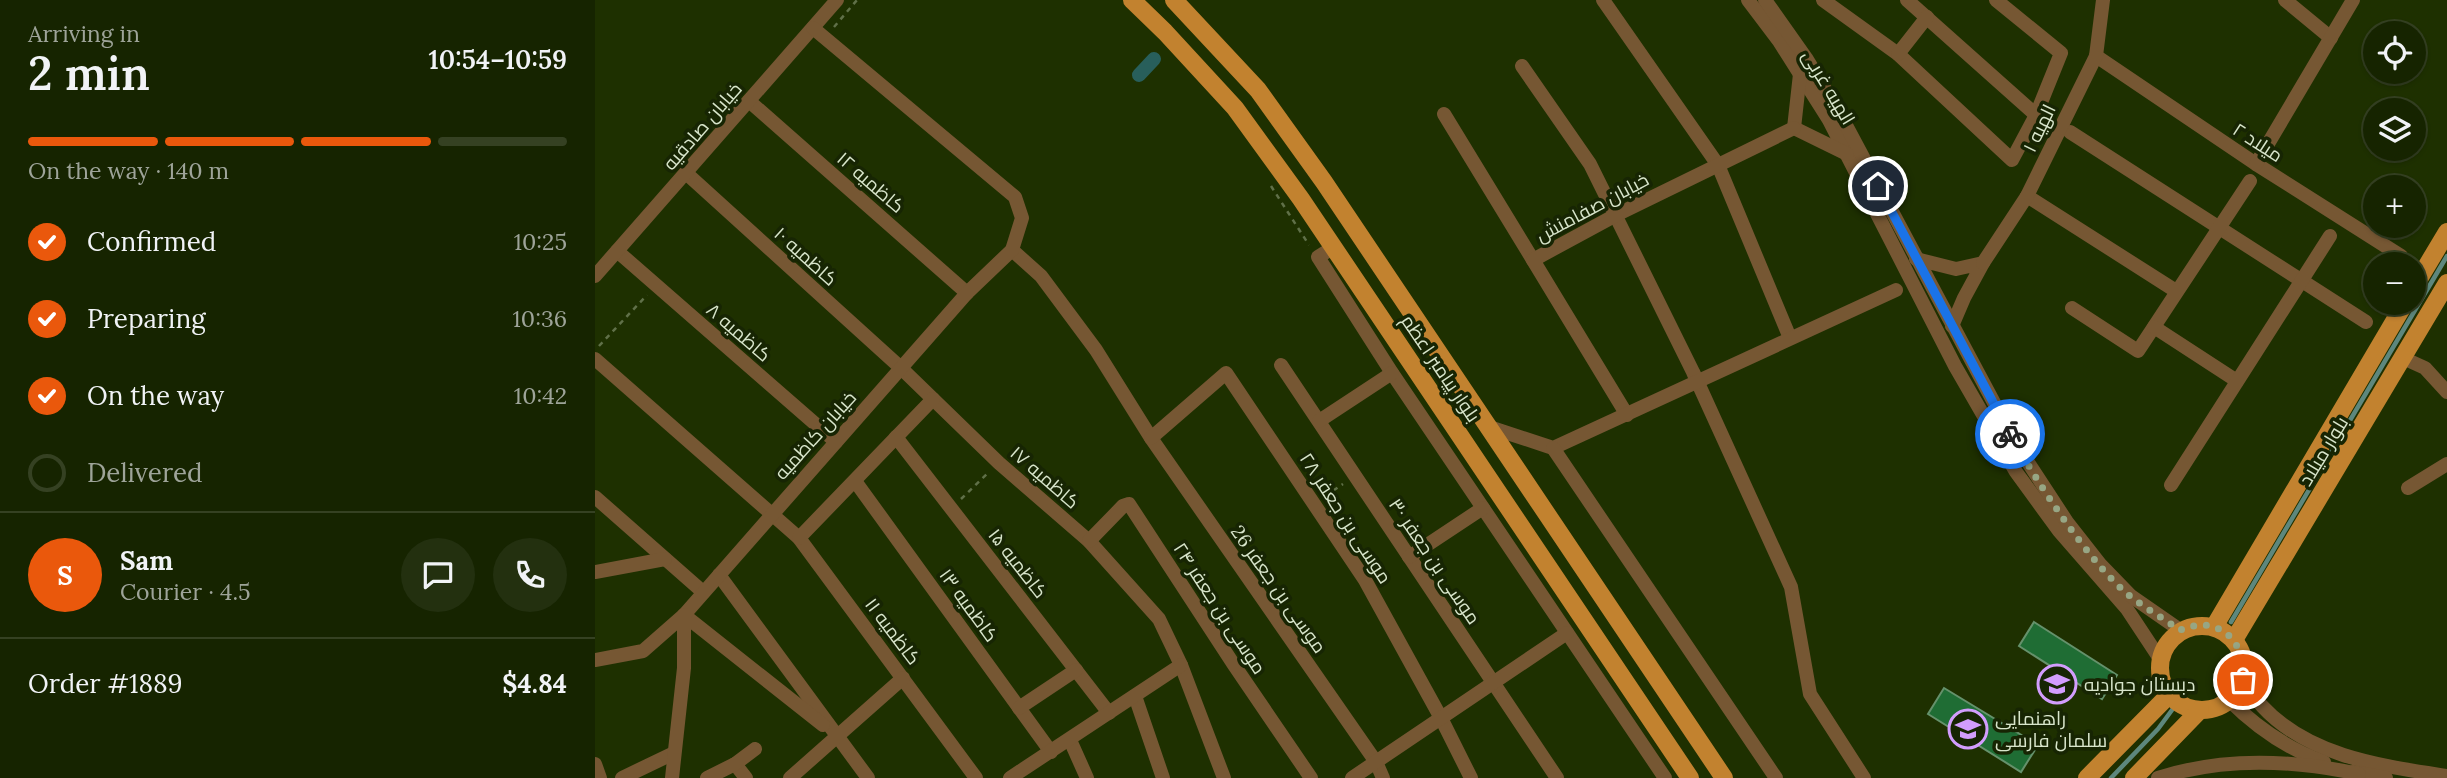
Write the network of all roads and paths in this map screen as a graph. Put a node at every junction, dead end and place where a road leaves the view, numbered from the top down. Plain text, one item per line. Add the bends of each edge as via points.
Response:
1 (837, 0) edge
2 (857, 0) edge
3 (1132, 0) edge
4 (1174, 0) edge
5 (1603, 0) edge
6 (1748, 0) edge
7 (1766, 0) edge
8 (1823, 0) edge
9 (1907, 0) edge
10 (1996, 0) edge
11 (2103, 0) edge
12 (2285, 0) edge
13 (2353, 0) edge
14 (1927, 17) junction
15 (819, 33) junction
16 (2331, 38) junction
17 (1898, 54) junction
18 (2096, 57) junction
19 (1523, 66) dead end
20 (1800, 74) junction
21 (749, 101) junction
22 (1444, 114) dead end
23 (2036, 115) junction
24 (1794, 128) junction
25 (2070, 132) dead end
26 (1847, 154) junction
27 (1718, 164) junction
28 (2256, 164) junction
29 (686, 173) junction
30 (1266, 178) dead end
31 (2250, 181) dead end
32 (2027, 196) junction
33 (1616, 215) junction
34 (2219, 228) junction
35 (2447, 232) edge
36 (2330, 236) dead end
37 (1334, 247) junction
38 (1012, 250) junction
39 (617, 251) junction
40 (2395, 252) edge
41 (1318, 257) junction
42 (1916, 259) junction
43 (1534, 260) junction
44 (1983, 263) junction
45 (2426, 267) edge
46 (595, 276) edge
47 (2302, 280) junction
48 (2447, 283) edge
49 (656, 285) junction
50 (1896, 290) dead end
51 (2176, 291) junction
52 (967, 292) junction
53 (2073, 309) dead end
54 (2398, 315) edge
55 (2366, 322) dead end
56 (1952, 327) junction
57 (2154, 327) junction
58 (1790, 338) junction
59 (595, 351) edge
60 (2403, 358) junction
61 (595, 359) edge
62 (1282, 365) dead end
63 (901, 368) junction
64 (1392, 373) junction
65 (1697, 381) junction
66 (2237, 381) junction
67 (2447, 392) edge
68 (933, 399) junction
69 (1627, 415) junction
70 (1319, 421) junction
71 (1489, 427) junction
72 (896, 437) junction
73 (1151, 438) junction
74 (836, 442) junction
75 (1553, 448) junction
76 (999, 463) junction
77 (2447, 464) edge
78 (1355, 476) junction
79 (855, 481) junction
80 (2171, 485) dead end
81 (2409, 488) dead end
82 (595, 497) edge
83 (1314, 503) junction
84 (951, 508) junction
85 (1483, 508) junction
86 (772, 513) junction
87 (799, 538) junction
88 (1089, 541) junction
89 (1409, 557) junction
90 (665, 559) junction
91 (595, 572) edge
92 (719, 575) junction
93 (703, 592) junction
94 (684, 615) junction
95 (2214, 627) junction
96 (2180, 630) junction
97 (1567, 634) junction
98 (2234, 640) junction
99 (2160, 659) junction
100 (595, 660) edge
101 (1181, 665) junction
102 (1076, 670) junction
103 (903, 678) junction
104 (2243, 680) junction
105 (1493, 682) junction
106 (2169, 695) junction
107 (1135, 696) junction
108 (2229, 700) junction
109 (1019, 708) junction
110 (2200, 710) junction
111 (1109, 713) junction
112 (1441, 718) junction
113 (837, 737) junction
114 (1070, 740) junction
115 (755, 749) dead end
116 (1051, 752) junction
117 (674, 753) junction
118 (1376, 762) junction
119 (595, 764) edge
120 (735, 764) junction
121 (2359, 774) junction
122 (2447, 776) edge
123 (600, 778) edge
124 (622, 778) edge
125 (672, 778) edge
126 (707, 778) edge
127 (746, 778) edge
128 (790, 778) edge
129 (867, 778) edge
130 (976, 778) edge
131 (1010, 778) edge
132 (1087, 778) edge
133 (1164, 778) edge
134 (1224, 778) edge
135 (1311, 778) edge
136 (1352, 778) edge
137 (1383, 778) edge
138 (1471, 778) edge
139 (1557, 778) edge
140 (1665, 778) edge
141 (1690, 778) edge
142 (1724, 778) edge
143 (1776, 778) edge
144 (1864, 778) edge
145 (2087, 778) edge
146 (2134, 778) edge
147 (2158, 778) edge
148 (2386, 778) edge

1 - 15 street, خیابان صادقیه
2 - 15 path
3 - 37 main road, بلوار پیامبر اعظم via 1235,108
4 - 71 main road, بلوار پیامبر اعظم via 1258,90
5 - 27 street
6 - 20 street, الهیه غربی
7 - 42 street, الهیه غربی via 1839,114
8 - 17 street
9 - 14 street
10 - 23 street via 2061,54
11 - 18 street, الهیه ۱
12 - 16 street
13 - 16 street
14 - 17 street
14 - 23 street
15 - 21 street, خیابان صادقیه
15 - 38 street via 1015,197 1022,218
16 - 28 street
17 - 23 street via 2012,160
18 - 28 street, میلاد ۲
18 - 32 street, الهیه ۱
19 - 33 street via 1590,164
20 - 24 street
20 - 26 street, الهیه غربی
21 - 29 street, خیابان صادقیه
21 - 52 street, کاظمیه ۱۲
22 - 43 street
24 - 26 street
24 - 27 street, خیابان صفامنش
25 - 34 street
26 - 99 street, الهیه غربی via 1955,366 2016,472 2059,531 2127,609
27 - 33 street, خیابان صفامنش
27 - 58 street
28 - 40 street, میلاد ۲
29 - 39 street, خیابان صادقیه
29 - 63 street, کاظمیه ۱۰
30 - 41 path
31 - 34 street
32 - 44 street, الهیه ۱
32 - 51 street
33 - 43 street, خیابان صفامنش
33 - 65 street
34 - 47 street
34 - 51 street
35 - 45 main road
36 - 47 street
37 - 41 street
37 - 141 main road, بلوار پیامبر اعظم
38 - 52 street, خیابان کاظمیه
38 - 73 street, موسی بن جعفر 26 via 1041,276 1089,340
39 - 46 street, خیابان صادقیه
39 - 49 street, کاظمیه ۸
41 - 64 street
42 - 44 street via 1956,269
42 - 56 street, الهیه غربی
43 - 69 street, خیابان صفامنش
44 - 56 street, الهیه ۱
47 - 55 street
47 - 66 street
48 - 60 main road, بلوار میلاد
49 - 59 path
49 - 74 street, کاظمیه ۸
50 - 58 street
51 - 57 street
52 - 63 street, خیابان کاظمیه
53 - 57 street via 2139,351
54 - 95 main road, بلوار میلاد
56 - 96 street, الهیه غربی via 2016,444 2067,522 2131,596
57 - 66 street
58 - 65 street
60 - 67 street via 2425,368
60 - 98 main road, بلوار میلاد
61 - 86 street, کاظمیه ۱۱
62 - 70 street, موسی بن جعفر ۳۰
63 - 68 street, کاظمیه ۱۷
63 - 74 street, خیابان کاظمیه
64 - 70 street
64 - 85 street
65 - 69 street
65 - 144 street via 1791,587 1810,694
66 - 80 street
68 - 72 street
68 - 76 street, کاظمیه ۱۷
69 - 75 street
70 - 78 street, موسی بن جعفر ۳۰
71 - 75 street
71 - 142 main road, بلوار پیامبر اعظم
72 - 79 street
72 - 84 street, کاظمیه ۱۵
73 - 83 street, موسی بن جعفر ۲۸ via 1226,373
73 - 118 street, موسی بن جعفر 26
74 - 86 street, خیابان کاظمیه
75 - 143 street
76 - 84 path
76 - 88 street, کاظمیه ۱۷
77 - 81 street
78 - 83 path
78 - 89 street, موسی بن جعفر ۳۰
79 - 87 street
79 - 109 street, کاظمیه ۱۳
82 - 90 street
83 - 112 street, موسی بن جعفر ۲۸ via 1365,580
84 - 102 street, کاظمیه ۱۵
85 - 89 street
85 - 97 street
86 - 87 street, کاظمیه ۱۱
86 - 92 street, خیابان کاظمیه
87 - 103 street, کاظمیه ۱۱
88 - 101 street, کاظمیه ۱۷ via 1159,619
88 - 135 street, موسی بن جعفر ۲۴ via 1129,504
89 - 105 street, موسی بن جعفر ۳۰
90 - 91 street
90 - 93 street
92 - 93 street, خیابان کاظمیه
92 - 113 street
93 - 94 street, خیابان کاظمیه
94 - 100 street, خیابان کاظمیه via 643,651
94 - 113 street
94 - 117 street via 684,668
95 - 96 main road
95 - 98 main road
96 - 99 main road via 2164,647
97 - 105 street
97 - 140 street
98 - 104 main road via 2241,652
99 - 106 main road via 2162,684
101 - 107 street
101 - 134 street, کاظمیه ۱۷
102 - 109 street
102 - 111 street, کاظمیه ۱۵
103 - 113 street
103 - 130 street, کاظمیه ۱۱
104 - 108 main road
104 - 122 street via 2263,707 2319,746 2381,766
105 - 112 street
105 - 139 street, موسی بن جعفر ۳۰
106 - 110 main road
106 - 145 main road
107 - 111 street
107 - 133 street
108 - 110 main road
108 - 121 street via 2275,738
109 - 116 street, کاظمیه ۱۳
110 - 146 main road
111 - 114 street
112 - 118 street
112 - 138 street, موسی بن جعفر ۲۸
113 - 128 street
113 - 129 street
114 - 116 street
114 - 132 street
115 - 120 street
116 - 131 street
117 - 124 street
117 - 125 street
118 - 136 street
118 - 137 street, موسی بن جعفر 26
119 - 123 street
120 - 126 street
120 - 127 street
121 - 147 street via 2292,763 2211,766
121 - 148 street

